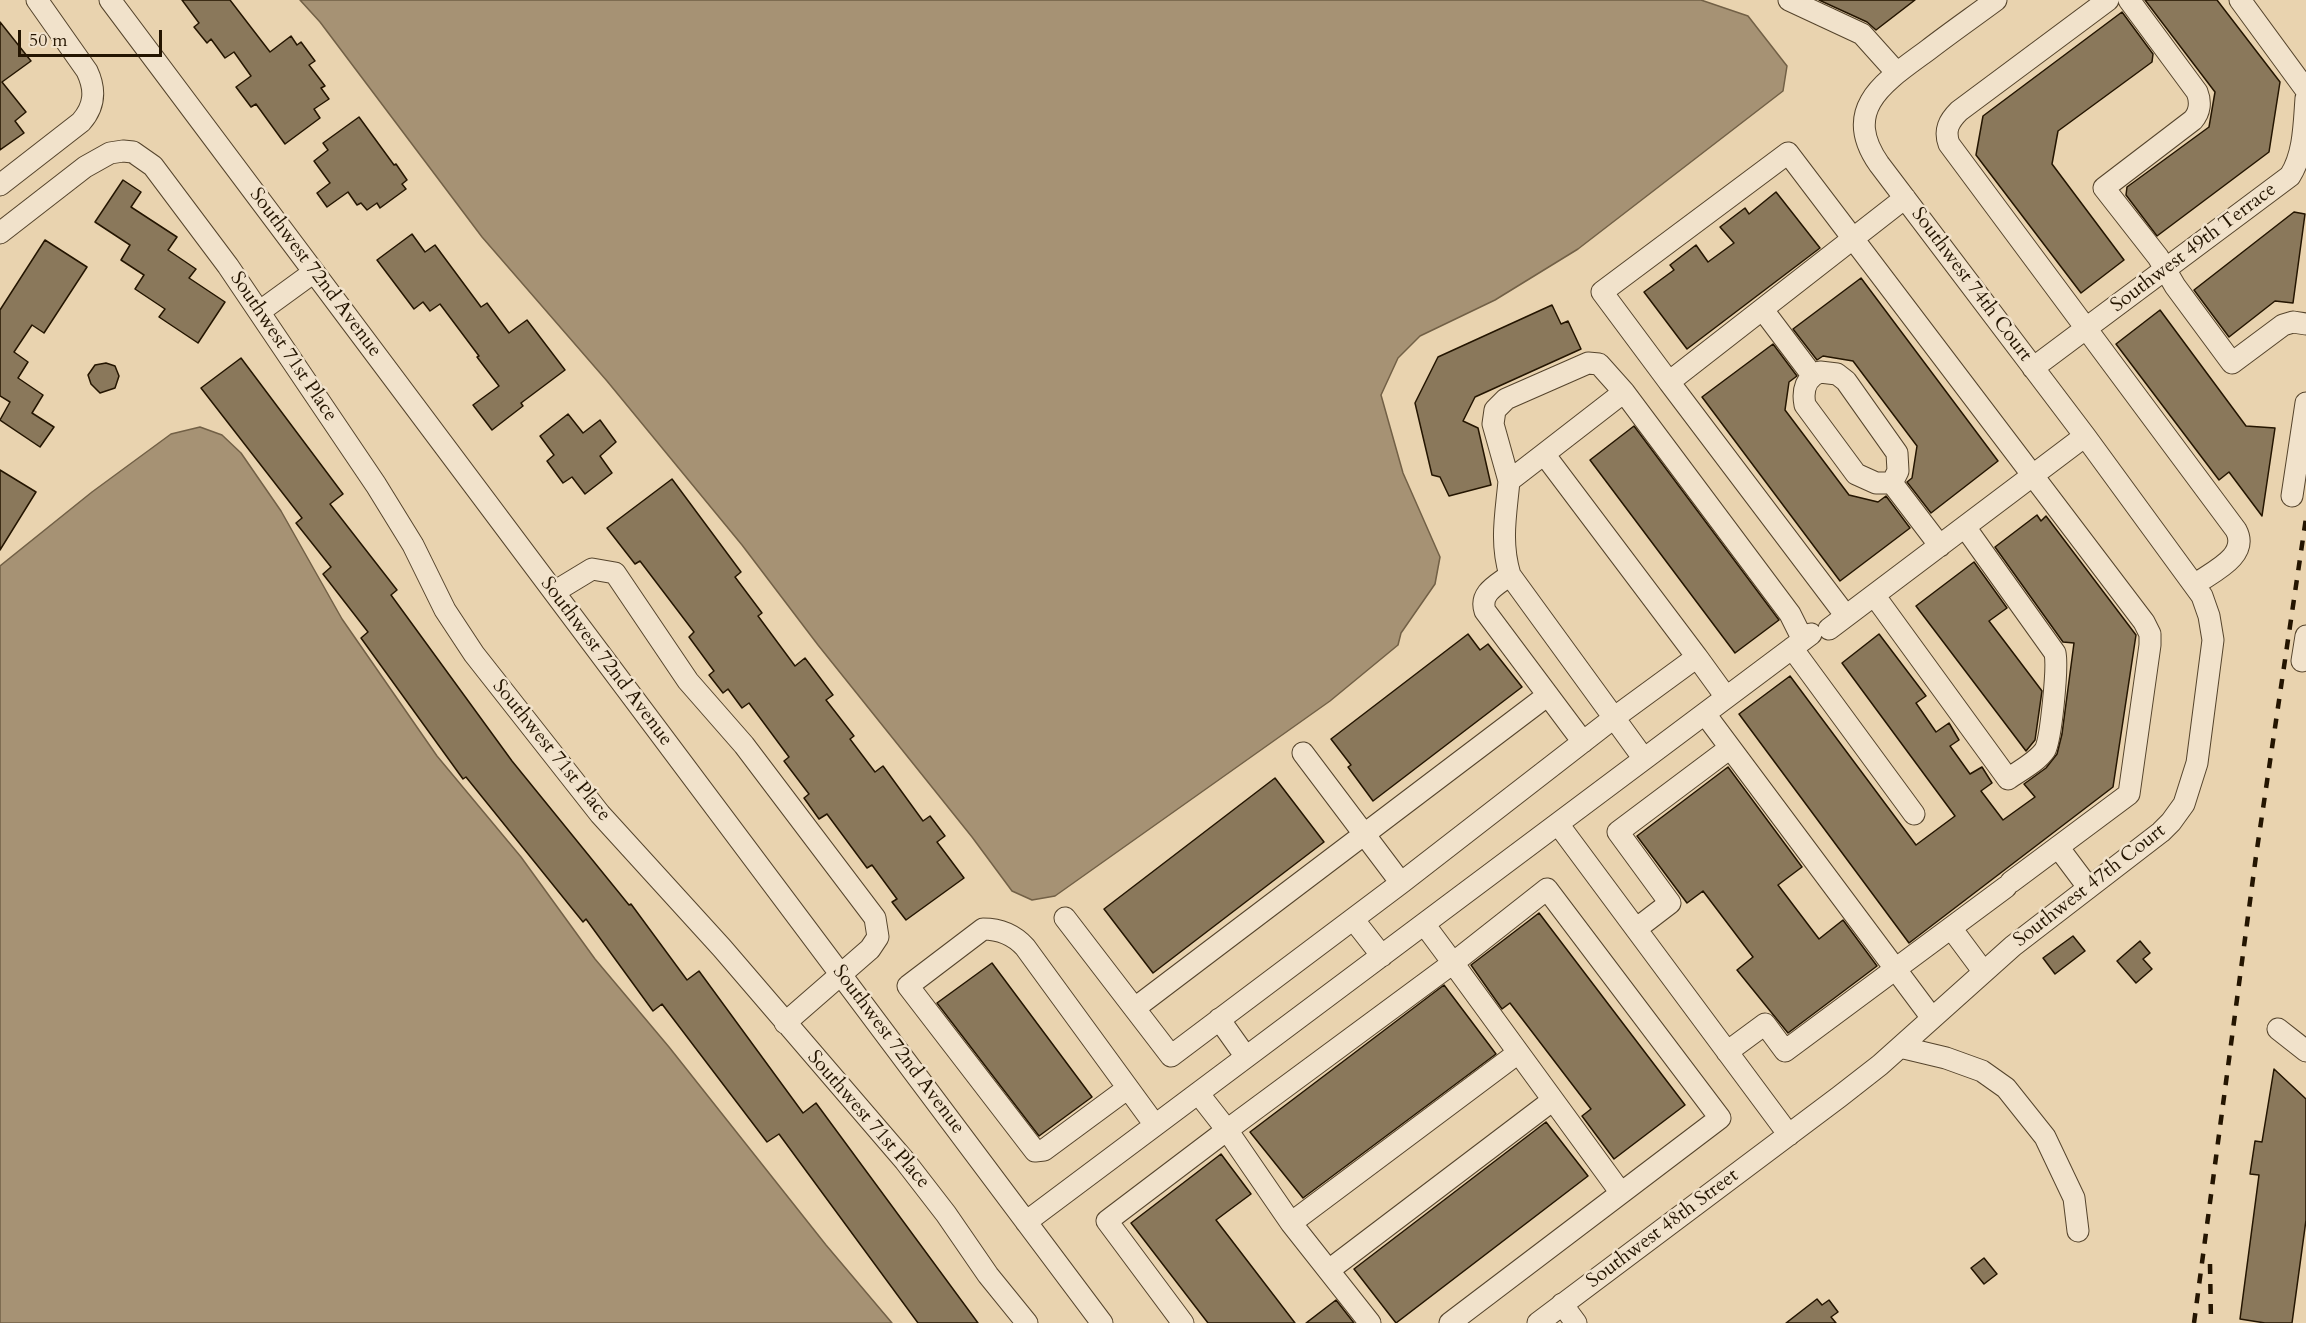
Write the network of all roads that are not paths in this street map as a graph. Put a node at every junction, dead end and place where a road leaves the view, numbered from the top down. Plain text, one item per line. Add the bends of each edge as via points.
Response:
1 (37, 0) edge
2 (110, 0) edge
3 (1789, 0) edge
4 (1995, 0) edge
5 (2108, 0) edge
6 (2129, 0) edge
7 (2240, 0) edge
8 (1897, 73) junction
9 (2306, 90) edge
10 (2306, 98) edge
11 (0, 186) edge
12 (1905, 198) junction
13 (0, 233) edge
14 (1853, 238) junction
15 (2166, 270) junction
16 (314, 272) junction
17 (1763, 310) junction
18 (259, 312) junction
19 (2306, 324) edge
20 (2086, 329) junction
21 (2033, 368) junction
22 (1812, 375) junction
23 (1669, 382) junction
24 (1624, 392) junction
25 (2306, 403) edge
26 (2085, 436) junction
27 (1544, 454) junction
28 (2034, 475) junction
29 (1509, 481) junction
30 (1892, 483) junction
31 (2292, 496) dead end
32 (1965, 527) junction
33 (1940, 546) junction
34 (1510, 575) junction
35 (2194, 585) junction
36 (554, 592) junction
37 (1874, 595) junction
38 (1846, 616) junction
39 (2306, 636) edge
40 (1809, 638) junction
41 (1697, 657) junction
42 (2302, 662) dead end
43 (1548, 695) junction
44 (1726, 697) junction
45 (1705, 714) junction
46 (1615, 717) junction
47 (1583, 742) junction
48 (1730, 748) junction
49 (1303, 753) dead end
50 (1644, 759) junction
51 (1914, 814) dead end
52 (1558, 824) junction
53 (1365, 835) junction
54 (2058, 847) junction
55 (1401, 883) junction
56 (2088, 887) junction
57 (1065, 918) dead end
58 (1353, 919) junction
59 (1424, 924) junction
60 (1951, 928) junction
61 (1636, 929) junction
62 (1382, 956) junction
63 (1452, 963) junction
64 (1895, 969) junction
65 (1983, 971) junction
66 (842, 975) junction
67 (1135, 1008) junction
68 (1932, 1018) junction
69 (1219, 1019) junction
70 (785, 1023) junction
71 (2278, 1029) dead end
72 (1900, 1047) junction
73 (2306, 1051) edge
74 (1727, 1052) junction
75 (1518, 1053) junction
76 (1246, 1057) junction
77 (1128, 1088) junction
78 (1198, 1093) junction
79 (1553, 1100) junction
80 (1155, 1125) junction
81 (1227, 1130) junction
82 (1789, 1135) junction
83 (1621, 1193) junction
84 (1026, 1222) junction
85 (1291, 1223) junction
86 (2078, 1231) dead end
87 (1329, 1270) junction
88 (1563, 1305) junction
89 (1027, 1323) edge
90 (1102, 1323) edge
91 (1183, 1323) edge
92 (1370, 1323) edge
93 (1450, 1323) edge
94 (1538, 1323) edge
95 (1576, 1323) edge

1 - 11 street via 87,70 94,99 81,122
2 - 16 street, Southwest 72nd Avenue
3 - 8 street via 1862,34
4 - 8 street
5 - 20 street via 1959,111 1947,130 1949,144
6 - 15 street via 2200,98 2193,120 2104,188
7 - 9 street
8 - 12 street, Southwest 74th Court via 1872,100 1864,129 1870,149
10 - 15 street, Southwest 49th Terrace via 2300,155 2290,176
12 - 14 street
12 - 21 street, Southwest 74th Court
13 - 18 street, Southwest 71st Place via 91,163 110,153 133,152 164,178
14 - 17 street
14 - 23 street via 1788,153 1602,292
14 - 28 street
15 - 19 street via 2232,363 2283,325
15 - 20 street, Southwest 49th Terrace
16 - 18 street
16 - 36 street, Southwest 72nd Avenue
17 - 22 street
17 - 23 street
18 - 70 street, Southwest 71st Place via 390,506 445,610 474,654 600,814
20 - 21 street, Southwest 49th Terrace
20 - 35 street via 2239,536 2236,553
21 - 26 street, Southwest 74th Court
22 - 30 street via 1805,389 1805,405 1856,474 1876,483
22 - 30 street via 1830,372 1846,381 1897,453 1898,471
23 - 38 street
24 - 27 street
24 - 29 street via 1605,368 1588,363 1506,399 1495,410 1493,424
24 - 40 street
25 - 31 street
26 - 28 street
26 - 35 street, Southwest 47th Court
27 - 29 street
27 - 41 street
28 - 32 street
28 - 54 street via 2144,622 2151,639 2129,794
29 - 34 street via 1504,554
30 - 33 street
32 - 33 street
32 - 37 street via 2055,653 2056,678 2047,746 2039,756 2008,779
33 - 37 street
34 - 43 street via 1484,596 1485,611
34 - 46 street
35 - 56 street, Southwest 47th Court via 2206,605 2213,640 2197,763 2189,792 2178,814 2161,832
36 - 66 street, Southwest 72nd Avenue
36 - 66 street via 592,569 615,573 688,681 744,745 875,918 878,936
37 - 38 street
38 - 40 street
39 - 42 street
40 - 44 street
40 - 51 street
41 - 44 street
41 - 46 street
43 - 47 street
43 - 53 street
44 - 45 street
45 - 48 street
45 - 50 street
46 - 47 street
46 - 50 street
47 - 55 street
48 - 61 street via 1618,832 1670,903
48 - 64 street
49 - 53 street
50 - 52 street
52 - 59 street
52 - 61 street
53 - 55 street
53 - 67 street
54 - 56 street
54 - 60 street
55 - 58 street
56 - 65 street, Southwest 47th Court
57 - 67 street
58 - 62 street
58 - 69 street
59 - 62 street
59 - 63 street
60 - 64 street
60 - 65 street
61 - 74 street
62 - 76 street
63 - 75 street
63 - 81 street
63 - 83 street via 1547,889 1720,1118
64 - 68 street
64 - 74 street via 1785,1051 1765,1024
65 - 68 street, Southwest 47th Court
66 - 70 street
66 - 84 street, Southwest 72nd Avenue
67 - 69 street via 1170,1056
68 - 72 street, Southwest 47th Court
69 - 76 street
70 - 89 street, Southwest 71st Place via 924,1185
71 - 73 street
72 - 82 street, Southwest 47th Court
72 - 86 street via 1982,1071 2006,1088 2045,1137 2074,1198
74 - 82 street
75 - 79 street
75 - 85 street
76 - 78 street
77 - 77 street via 1025,947 1008,934 983,929 908,987 1035,1151 1044,1150
77 - 80 street
78 - 80 street
78 - 81 street
79 - 83 street
79 - 87 street
80 - 84 street
81 - 85 street
81 - 91 street via 1107,1221
82 - 88 street, Southwest 48th Street
83 - 93 street
84 - 90 street, Southwest 72nd Avenue
85 - 87 street
87 - 92 street
88 - 94 street, Southwest 48th Street
88 - 95 street

